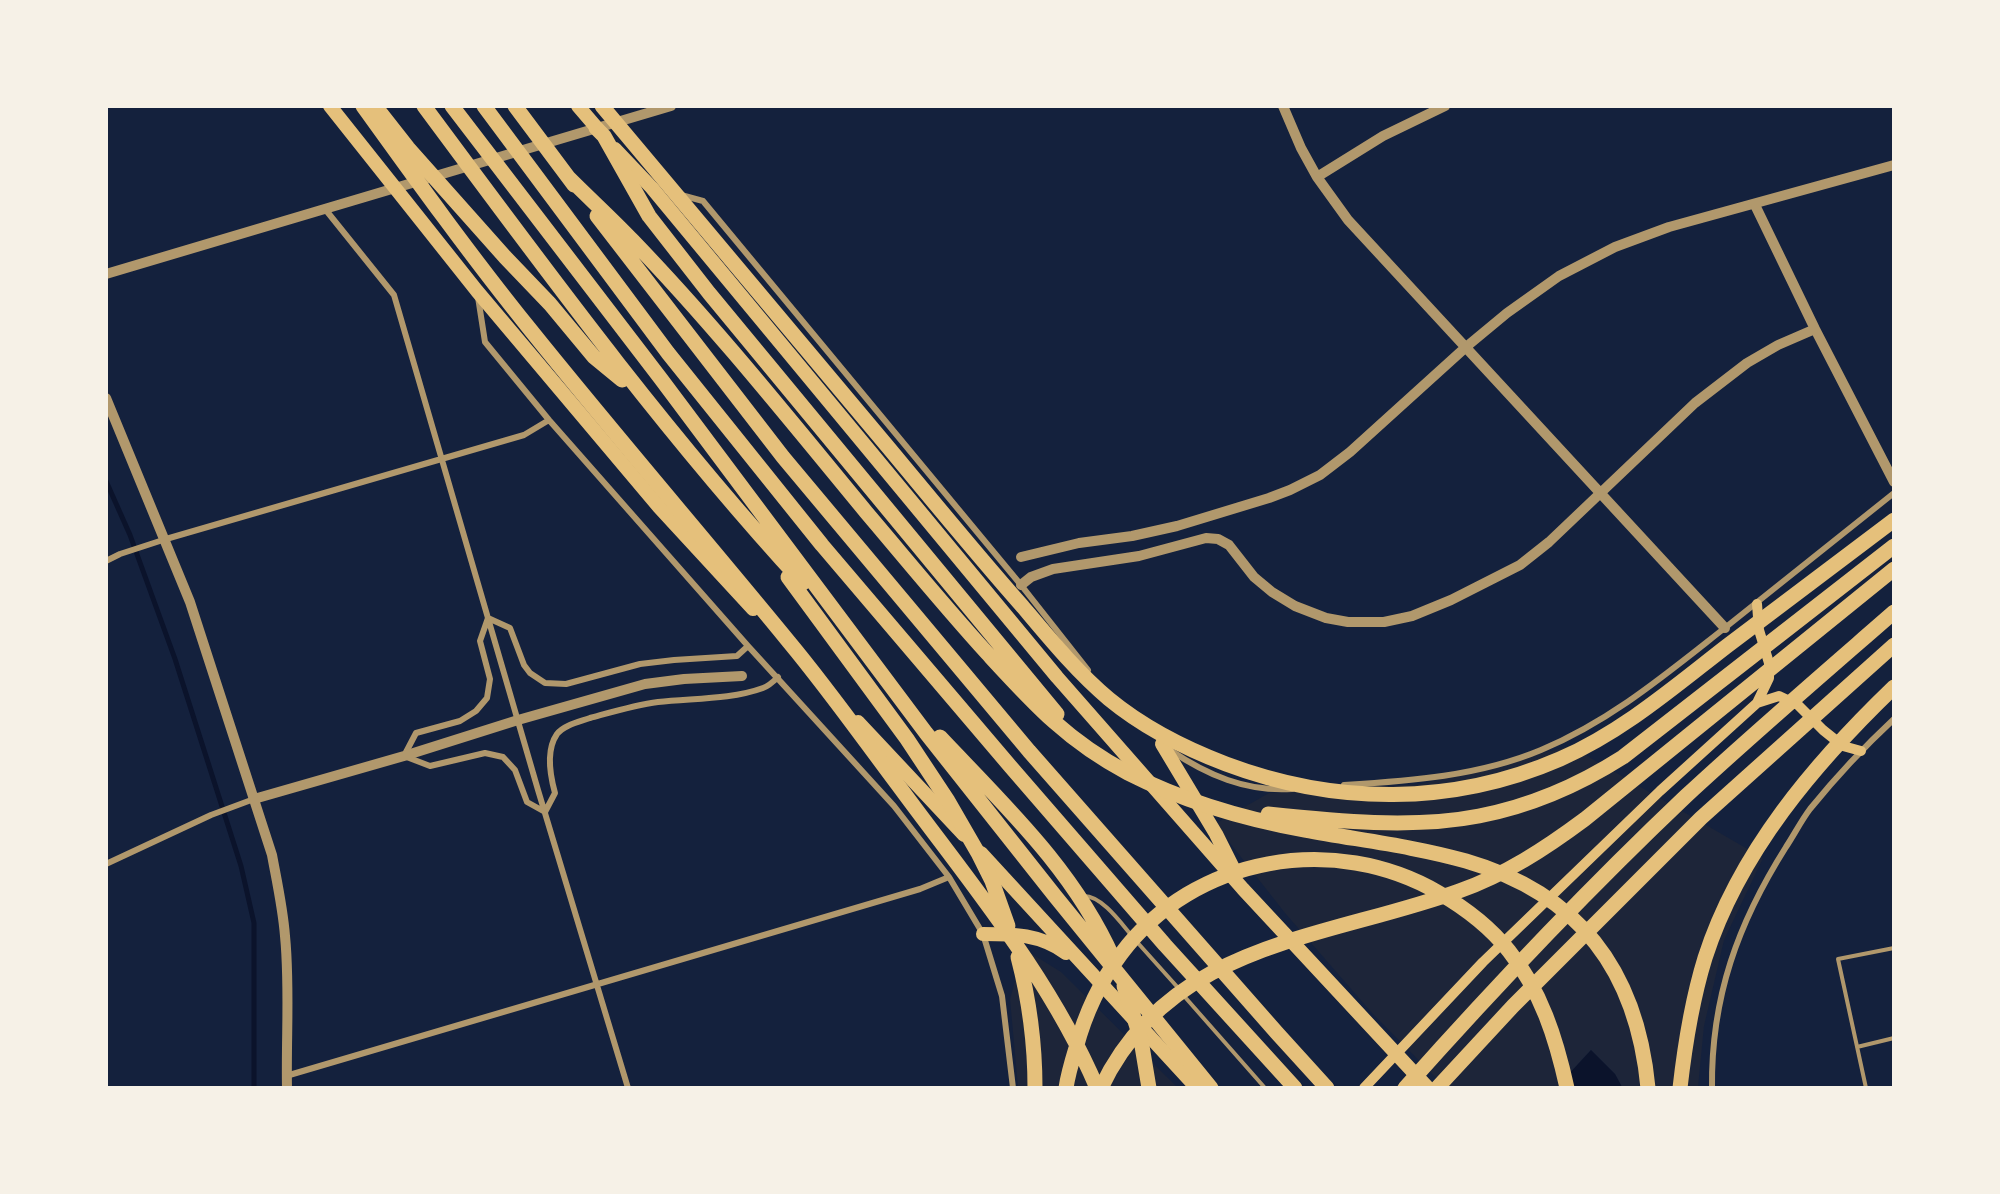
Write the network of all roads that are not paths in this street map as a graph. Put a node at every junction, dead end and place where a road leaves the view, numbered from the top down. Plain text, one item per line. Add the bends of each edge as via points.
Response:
1 (363, 106) edge
2 (375, 106) edge
3 (424, 106) edge
4 (453, 106) edge
5 (484, 106) edge
6 (514, 106) edge
7 (578, 106) edge
8 (603, 106) edge
9 (671, 106) edge
10 (1282, 106) edge
11 (1445, 106) edge
12 (330, 107) edge
13 (600, 132) junction
14 (1893, 165) edge
15 (1317, 177) junction
16 (568, 178) junction
17 (396, 187) junction
18 (652, 188) junction
19 (1755, 204) junction
20 (325, 209) junction
21 (106, 274) edge
22 (477, 291) junction
23 (1815, 329) junction
24 (1466, 347) junction
25 (643, 397) junction
26 (106, 398) edge
27 (549, 420) junction
28 (441, 459) junction
29 (1893, 482) edge
30 (1893, 493) edge
31 (1599, 494) junction
32 (1893, 520) edge
33 (755, 531) junction
34 (166, 540) junction
35 (1893, 546) edge
36 (1021, 557) dead end
37 (106, 561) edge
38 (1893, 569) edge
39 (1021, 585) junction
40 (1757, 604) junction
41 (1893, 612) edge
42 (488, 618) junction
43 (1725, 628) junction
44 (1893, 645) edge
45 (748, 646) junction
46 (742, 676) dead end
47 (778, 677) junction
48 (1893, 687) edge
49 (1757, 703) junction
50 (1893, 718) edge
51 (518, 720) junction
52 (1162, 744) junction
53 (1861, 751) junction
54 (404, 756) junction
55 (1160, 787) junction
56 (254, 799) junction
57 (1197, 802) junction
58 (545, 812) junction
59 (106, 864) edge
60 (949, 877) junction
61 (1243, 889) junction
62 (1073, 896) dead end
63 (983, 934) junction
64 (1893, 948) edge
65 (1088, 968) junction
66 (597, 983) junction
67 (1697, 984) junction
68 (1893, 1038) edge
69 (1857, 1047) junction
70 (286, 1082) edge
71 (628, 1088) edge
72 (1012, 1088) edge
73 (1035, 1088) edge
74 (1066, 1088) edge
75 (1099, 1088) edge
76 (1149, 1088) edge
77 (1197, 1088) edge
78 (1211, 1088) edge
79 (1265, 1088) edge
80 (1295, 1088) edge
81 (1327, 1088) edge
82 (1364, 1088) edge
83 (1405, 1088) edge
84 (1428, 1088) edge
85 (1437, 1088) edge
86 (1566, 1088) edge
87 (1648, 1088) edge
88 (1680, 1088) edge
89 (1689, 1088) edge
90 (1712, 1088) edge
91 (1866, 1088) edge

1 - 75 highway via 529,328 790,642 958,862 1067,1025
2 - 25 highway via 422,165 594,357
3 - 25 highway
4 - 78 highway via 926,733
5 - 80 highway via 668,354 822,545 1165,945
6 - 16 highway
7 - 13 highway
8 - 32 highway via 1004,586 1090,682 1158,732 1208,757 1263,777 1319,790 1410,794 1473,786 1558,760 1640,714
9 - 13 street
10 - 15 street
11 - 15 street via 1383,136
12 - 17 highway
13 - 17 street
13 - 18 highway
13 - 55 highway via 650,216 709,293 1054,711 1098,749
14 - 19 street
15 - 24 street via 1348,220
16 - 55 highway via 633,241 724,343 945,607 1031,701 1078,742
16 - 81 highway via 783,457 1029,751
17 - 20 street
17 - 22 highway
18 - 39 street via 703,201
18 - 61 highway via 1057,677
19 - 23 street
19 - 24 street via 1669,227 1615,247 1559,276
20 - 21 street
20 - 28 street via 394,295
22 - 27 street via 485,342
22 - 65 highway via 659,507
23 - 29 street
23 - 31 street via 1778,345 1738,370 1695,403
24 - 31 street
24 - 36 street via 1350,452 1320,475 1290,490 1177,526
25 - 33 highway
26 - 34 street
27 - 28 street via 524,435
27 - 45 street
28 - 34 street
28 - 42 street
30 - 40 street
31 - 39 street via 1549,543 1520,565 1451,600 1412,616 1384,622 1348,622 1295,606 1254,577 1229,546 1218,539 1206,538 1139,556 1053,569
31 - 43 street
33 - 73 highway via 907,739 978,853 1023,977
33 - 76 highway via 1062,872 1089,912 1118,970 1141,1040
34 - 37 street
34 - 56 street
35 - 57 highway via 1623,757 1576,784 1527,804 1478,817 1397,822 1289,816
38 - 75 highway via 1556,841 1462,890 1271,946 1211,972 1144,1023
39 - 52 street via 1090,673
40 - 43 street
40 - 49 main road via 1769,678
41 - 83 highway via 1686,796 1505,977
42 - 45 street via 510,628 524,665 545,683 566,684 640,664 737,656
42 - 51 street
42 - 54 street via 480,641 490,679 487,698 460,721 416,733
43 - 52 street via 1612,713 1540,751 1482,769 1378,783 1260,788 1213,775
44 - 85 highway via 1693,826
45 - 47 street
46 - 51 street via 645,684
47 - 58 street via 765,688 655,702 563,729 551,748 555,793
47 - 60 street via 894,806
48 - 67 highway via 1817,767 1772,827 1725,907
49 - 53 main road via 1779,696 1798,705 1843,746
49 - 82 main road via 1483,962
50 - 53 street
51 - 54 street
51 - 58 street
52 - 61 highway via 1216,834
53 - 90 street via 1809,811 1744,924 1728,966 1715,1021
54 - 56 street
54 - 58 street via 430,766 485,753 503,757 515,770 527,802
55 - 57 highway
56 - 59 street via 212,814
56 - 70 street via 272,855 286,937
57 - 87 highway via 1276,825 1467,861 1512,878 1557,903 1595,942 1624,988 1639,1034
58 - 66 street
60 - 63 street
60 - 66 street
61 - 84 highway
62 - 79 lane via 1091,896 1111,911
63 - 65 highway via 1040,938
63 - 72 street via 1002,996
64 - 69 lane via 1838,959
65 - 77 highway
66 - 70 street
66 - 71 street
67 - 88 highway
67 - 89 highway
68 - 69 lane
69 - 91 lane
74 - 86 highway via 1081,1030 1098,990 1121,953 1155,918 1196,890 1242,870 1320,859 1373,865 1417,880 1457,903 1491,932 1537,993

